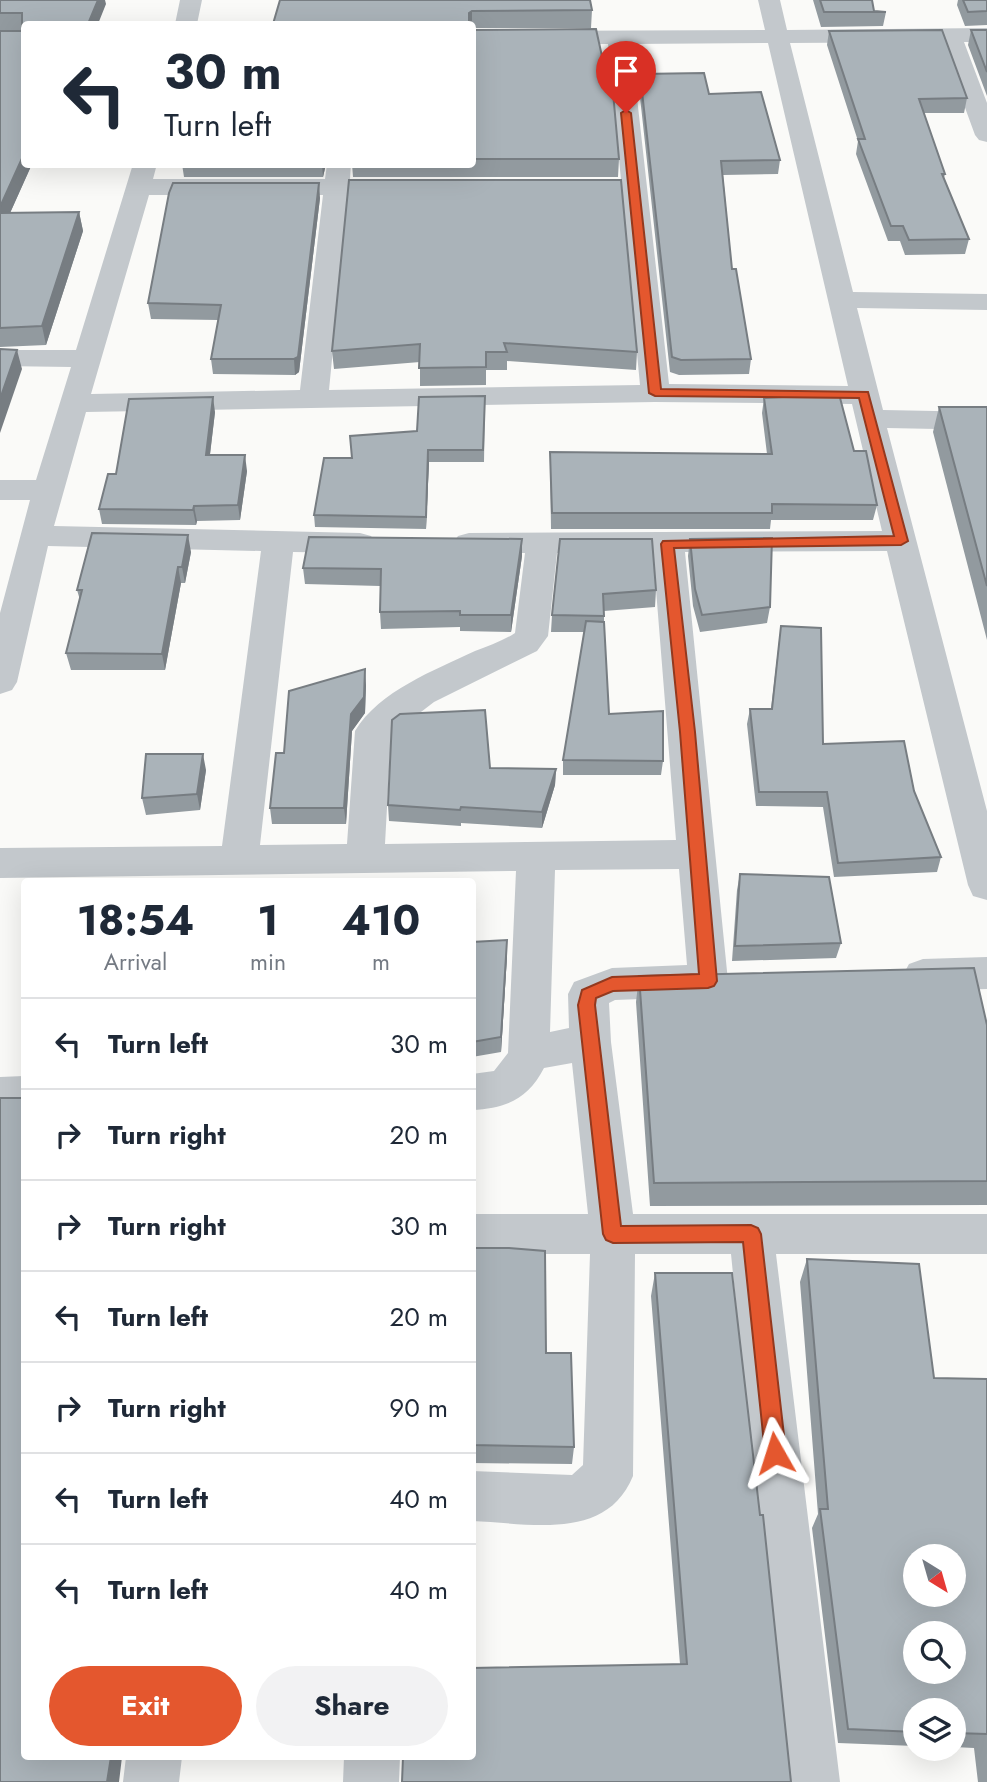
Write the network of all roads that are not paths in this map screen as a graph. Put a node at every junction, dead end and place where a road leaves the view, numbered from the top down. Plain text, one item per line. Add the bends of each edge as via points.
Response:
1 (191, 0) edge
2 (769, 0) edge
3 (187, 21) edge
4 (777, 35) junction
5 (950, 35) junction
6 (987, 36) edge
7 (476, 38) edge
8 (618, 39) junction
9 (987, 135) edge
10 (141, 176) edge
11 (338, 176) edge
12 (422, 176) dead end
13 (541, 188) edge
14 (634, 188) junction
15 (842, 300) junction
16 (987, 302) edge
17 (0, 358) edge
18 (87, 359) junction
19 (655, 393) junction
20 (314, 399) junction
21 (74, 403) junction
22 (867, 407) junction
23 (987, 421) edge
24 (0, 490) edge
25 (48, 490) junction
26 (35, 536) junction
27 (901, 541) junction
28 (278, 542) junction
29 (392, 543) edge
30 (433, 543) edge
31 (542, 544) junction
32 (667, 544) junction
33 (0, 682) edge
34 (975, 789) edge
35 (697, 853) junction
36 (536, 856) junction
37 (365, 858) junction
38 (239, 859) junction
39 (0, 863) edge
40 (987, 885) edge
41 (987, 973) edge
42 (890, 976) edge
43 (750, 980) edge
44 (708, 981) junction
45 (590, 1042) junction
46 (529, 1052) junction
47 (476, 1092) edge
48 (0, 1094) edge
49 (21, 1094) edge
50 (476, 1234) edge
51 (613, 1234) junction
52 (751, 1234) junction
53 (987, 1234) edge
54 (476, 1496) edge
55 (154, 1760) edge
56 (372, 1760) edge
57 (151, 1782) edge
58 (371, 1782) edge
59 (811, 1782) edge

1 - 3 street
2 - 4 street
4 - 5 street
4 - 8 street
4 - 15 street
5 - 6 street
5 - 9 street
7 - 8 street
8 - 14 street
10 - 11 street
10 - 18 street
11 - 12 street via 421,188
11 - 20 street
13 - 14 street
14 - 19 street
15 - 16 street
15 - 22 street
17 - 18 street
18 - 21 street
19 - 20 street
19 - 22 street
20 - 21 street
21 - 25 street
22 - 23 street
22 - 27 street
24 - 25 street
25 - 26 street
26 - 28 street
26 - 33 street
27 - 32 street
27 - 34 street
28 - 29 street
28 - 38 street
30 - 31 street
31 - 32 street
31 - 37 street via 531,636 525,643 402,704 373,731
32 - 35 street
34 - 40 street
35 - 36 street
35 - 44 street
36 - 37 street
36 - 46 street
37 - 38 street
38 - 39 street
41 - 42 street
43 - 44 street
44 - 45 street via 598,988 588,994 586,1005
45 - 46 street
45 - 51 street
46 - 47 street via 516,1079 491,1091
48 - 49 street
50 - 51 street
51 - 52 street
51 - 54 street via 608,1476 593,1491 573,1500
52 - 53 street
52 - 59 street
55 - 57 street
56 - 58 street

